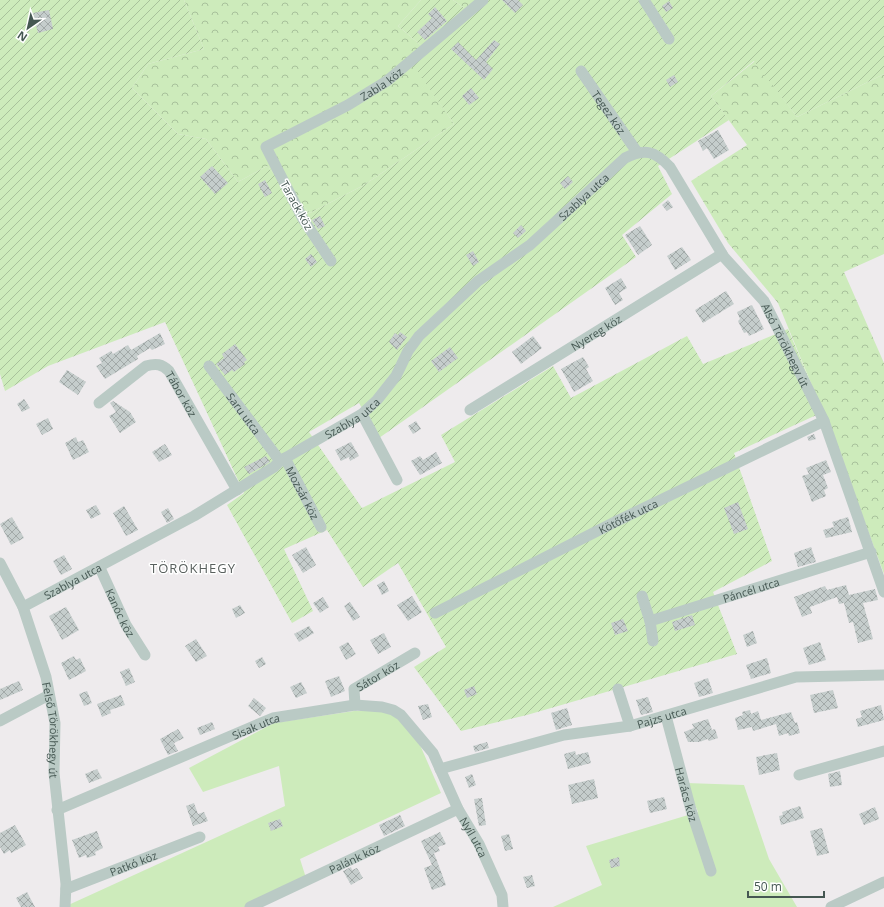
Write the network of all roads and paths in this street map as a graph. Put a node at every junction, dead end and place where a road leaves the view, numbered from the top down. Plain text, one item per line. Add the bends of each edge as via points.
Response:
1 (483, 0) edge
2 (644, 0) edge
3 (669, 39) dead end
4 (581, 71) dead end
5 (266, 147) joint
6 (637, 152) junction
7 (722, 254) junction
8 (330, 261) dead end
9 (209, 366) dead end
10 (99, 403) dead end
11 (470, 410) dead end
12 (362, 414) junction
13 (824, 422) junction
14 (282, 460) junction
15 (397, 480) dead end
16 (237, 490) junction
17 (322, 526) dead end
18 (871, 552) junction
19 (0, 563) edge
20 (100, 568) junction
21 (884, 592) edge
22 (642, 596) dead end
23 (23, 607) junction
24 (435, 613) dead end
25 (650, 621) junction
26 (653, 641) dead end
27 (415, 653) dead end
28 (145, 655) dead end
29 (884, 675) edge
30 (618, 688) dead end
31 (49, 695) junction
32 (355, 705) junction
33 (666, 716) junction
34 (0, 721) edge
35 (630, 726) junction
36 (884, 751) edge
37 (440, 769) junction
38 (799, 775) dead end
39 (458, 809) junction
40 (57, 810) junction
41 (200, 837) dead end
42 (711, 871) dead end
43 (884, 882) edge
44 (66, 889) junction
45 (65, 907) edge
46 (250, 907) edge
47 (503, 907) edge
48 (831, 907) edge

1 - 5 street, Zabla köz via 381,85
2 - 3 street
4 - 6 street, Tegez köz
5 - 8 street, Tarack köz via 303,219
6 - 7 street, Alsó Törökhegy út via 650,152 661,157 670,167
6 - 12 street, Szablya utca via 625,158 530,245 478,281 419,336 408,351 396,376
7 - 11 street, Nyereg köz
7 - 13 street, Alsó Törökhegy út via 764,301
9 - 14 street, Saru utca
10 - 16 street, Tábor köz via 146,366 154,363 163,365 169,371
12 - 14 street, Szablya utca
12 - 15 street
13 - 18 street, Alsó Törökhegy út
13 - 24 street, Kötőfék utca via 617,521
14 - 16 street, Szablya utca via 274,468
14 - 17 street, Mozsár köz
16 - 20 street, Szablya utca
18 - 21 street, Alsó Törökhegy út
18 - 25 street, Páncél utca
19 - 23 street, Felső Törökhegy út
20 - 23 street, Szablya utca
20 - 28 street, Kanóc köz via 126,625
22 - 25 street
23 - 31 street, Felső Törökhegy út
25 - 26 street
27 - 32 street, Sátor köz via 354,689
29 - 33 street, Pajzs utca via 796,677
30 - 35 street
31 - 34 street
31 - 40 street, Felső Törökhegy út via 55,723 53,759
32 - 37 street, Sisak utca via 382,706 401,715 433,753
32 - 40 street, Sisak utca via 273,718
33 - 35 street, Pajzs utca
33 - 42 street, Harács köz via 691,810
35 - 37 street, Pajzs utca via 564,735
36 - 38 street
37 - 39 street, Nyíl utca
39 - 46 street, Palánk köz
39 - 47 street, Nyíl utca via 479,844 502,894
40 - 44 street, Felső Törökhegy út
41 - 44 street, Patkó köz
43 - 48 street
44 - 45 street, Felső Törökhegy út

